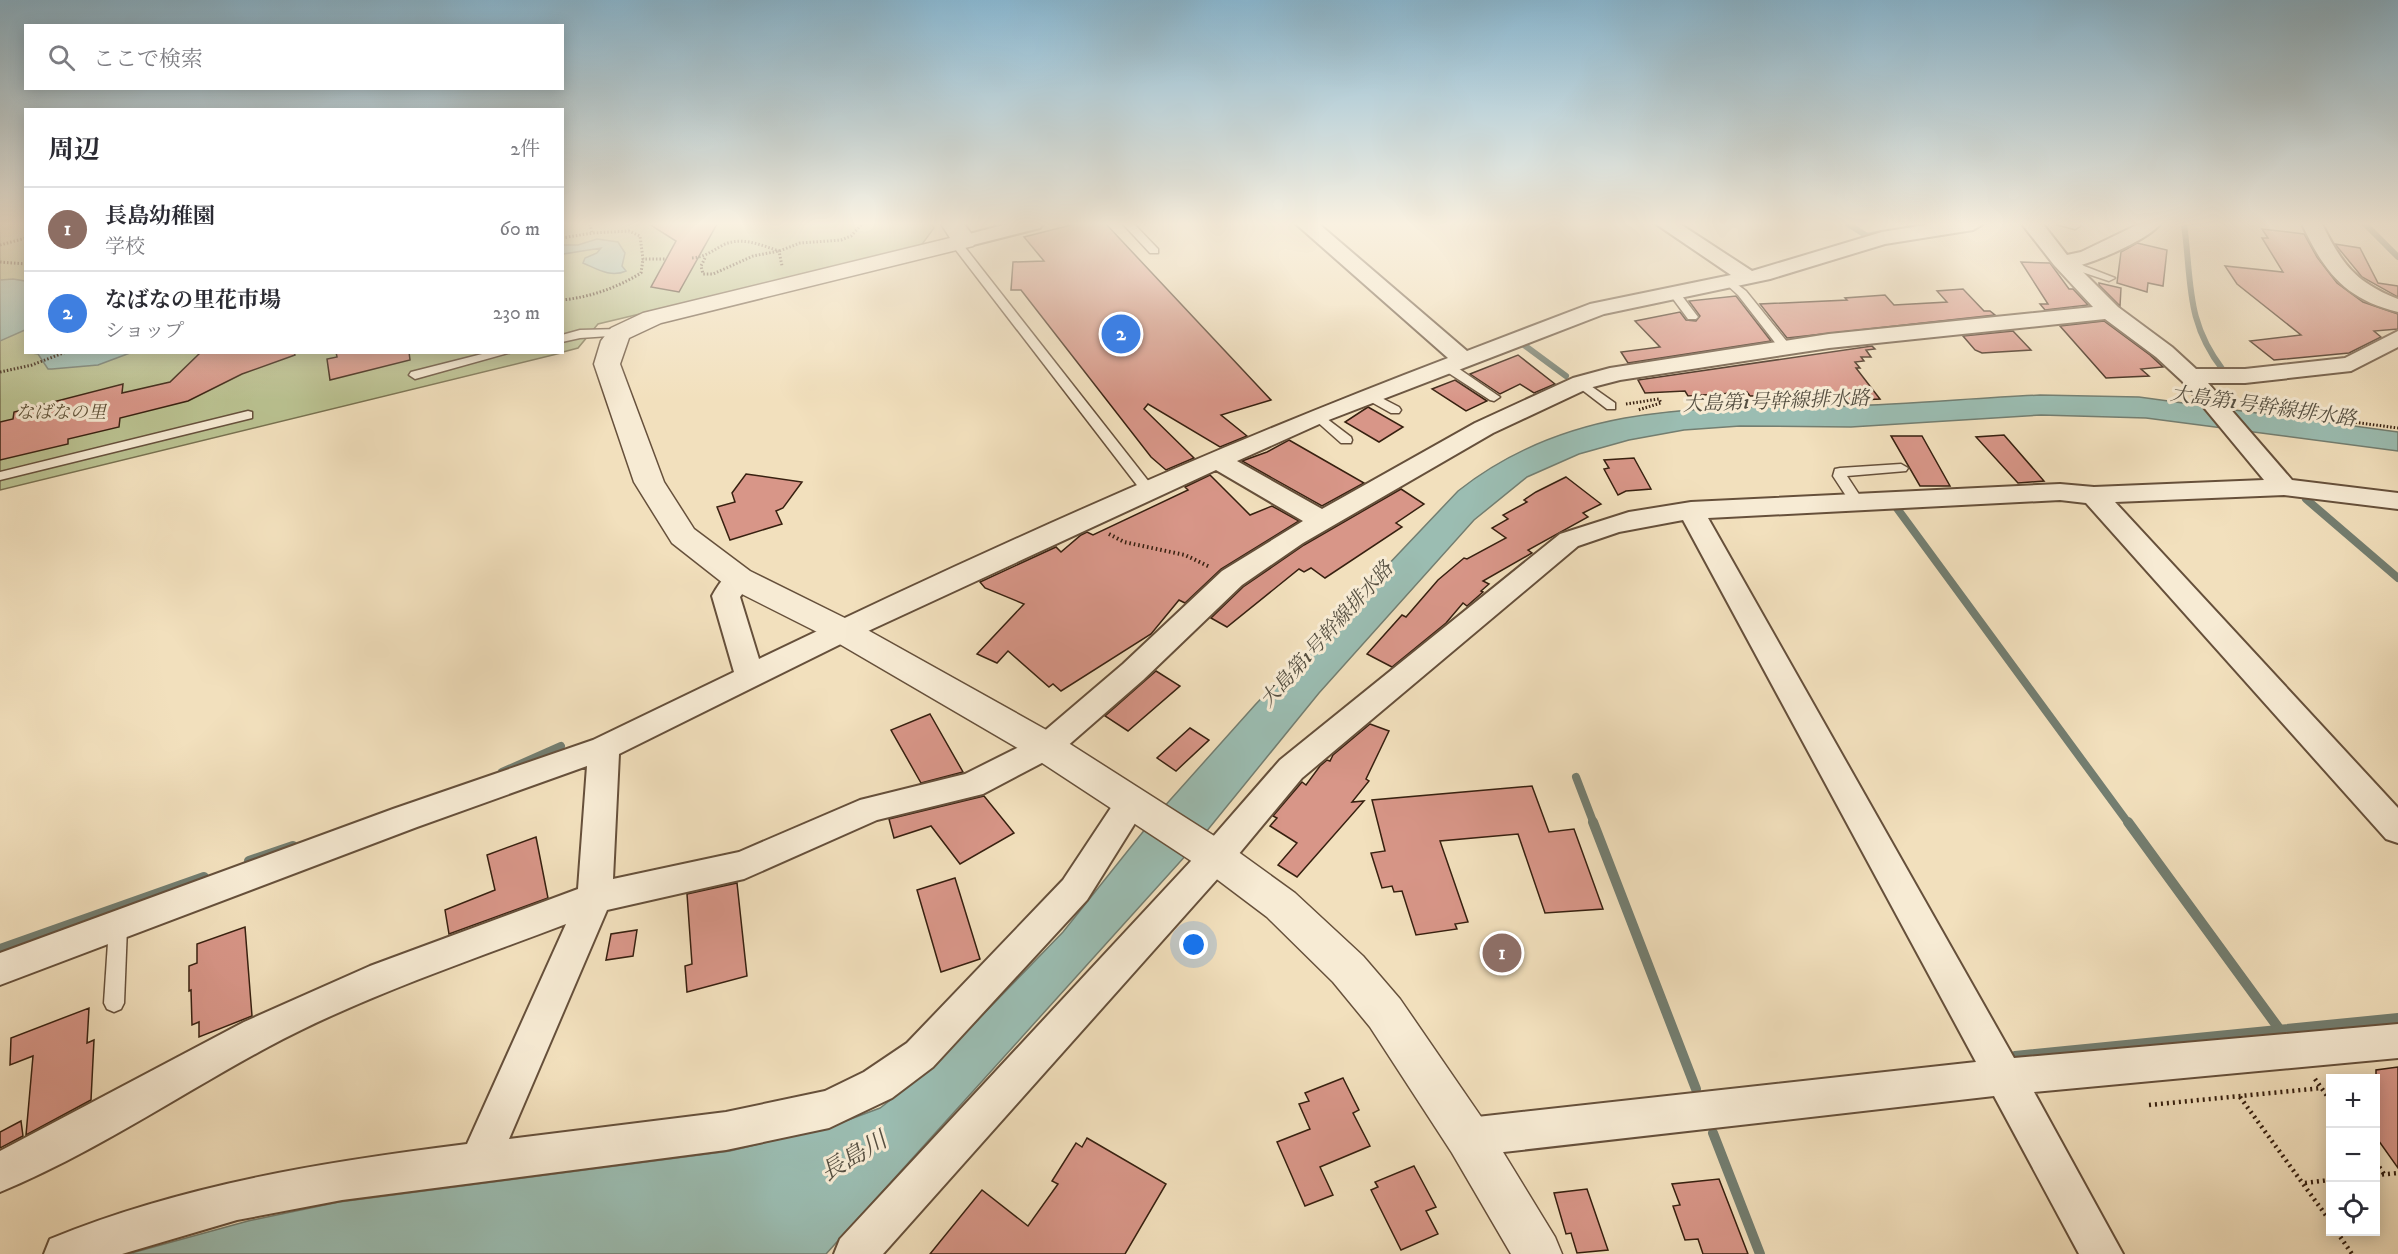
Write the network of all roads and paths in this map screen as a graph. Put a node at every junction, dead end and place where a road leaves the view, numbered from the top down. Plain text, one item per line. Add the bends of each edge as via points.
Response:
1 (624, 283) edge
2 (790, 283) edge
3 (993, 283) edge
4 (1369, 283) edge
5 (1728, 283) edge
6 (1740, 283) edge
7 (2085, 283) edge
8 (2348, 283) edge
9 (785, 284) joint
10 (1675, 294) junction
11 (564, 300) edge
12 (2398, 306) edge
13 (2110, 312) junction
14 (1692, 317) dead end
15 (620, 333) junction
16 (564, 338) edge
17 (2398, 338) edge
18 (1784, 346) junction
19 (61, 354) edge
20 (498, 354) edge
21 (1456, 364) junction
22 (0, 372) edge
23 (415, 375) dead end
24 (2190, 376) junction
25 (1581, 383) junction
26 (1370, 396) junction
27 (1494, 397) dead end
28 (2215, 402) junction
29 (1611, 406) joint
30 (1395, 410) dead end
31 (1638, 410) dead end
32 (248, 415) dead end
33 (1318, 416) junction
34 (2398, 428) edge
35 (1346, 440) dead end
36 (1217, 460) junction
37 (1901, 468) dead end
38 (0, 476) edge
39 (2284, 487) junction
40 (1148, 490) junction
41 (2094, 495) junction
42 (2398, 501) edge
43 (1857, 502) junction
44 (1691, 510) junction
45 (1082, 521) junction
46 (1323, 521) junction
47 (1232, 578) junction
48 (739, 579) junction
49 (843, 631) junction
50 (750, 677) junction
51 (1046, 747) junction
52 (604, 748) junction
53 (1136, 806) junction
54 (2398, 830) edge
55 (1216, 856) junction
56 (595, 898) junction
57 (118, 927) junction
58 (0, 969) edge
59 (114, 1003) dead end
60 (2398, 1041) edge
61 (2003, 1077) junction
62 (2322, 1088) dead end
63 (2239, 1096) junction
64 (2148, 1105) dead end
65 (1468, 1137) junction
66 (479, 1163) junction
67 (2380, 1167) edge
68 (0, 1172) edge
69 (2398, 1173) edge
70 (2385, 1174) junction
71 (2380, 1175) edge
72 (2326, 1181) edge
73 (2306, 1183) junction
74 (2326, 1213) edge
75 (2340, 1236) edge
76 (869, 1249) edge
77 (65, 1254) edge
78 (1538, 1254) edge
79 (2102, 1254) edge
80 (2352, 1254) edge

1 - 11 path via 590,298
2 - 9 street
3 - 40 lane
4 - 21 street
5 - 10 street
6 - 18 lane via 1742,293
7 - 13 street
8 - 12 street
9 - 15 street via 652,318
10 - 14 lane
10 - 21 street via 1598,309
13 - 18 street
13 - 24 street
15 - 16 lane
15 - 48 street via 607,364 649,482 683,536
17 - 24 street via 2350,364 2245,376
18 - 25 street via 1618,373
19 - 22 path
20 - 23 lane
21 - 26 street
21 - 27 lane
24 - 28 street
25 - 29 lane
25 - 46 street via 1484,428
26 - 30 lane
26 - 33 street
28 - 34 path
28 - 39 street
29 - 31 path via 1659,399 1661,403
32 - 38 lane
33 - 35 lane
33 - 36 street
36 - 40 street
36 - 46 street
37 - 43 lane via 1840,472
39 - 41 street
39 - 42 street
40 - 45 street
41 - 43 street via 2060,492
41 - 54 street
43 - 44 street
44 - 55 street via 1637,517 1569,540 1291,769
44 - 61 street
45 - 47 path via 1124,542 1185,555
45 - 49 street
46 - 47 street
47 - 51 street
48 - 49 street
48 - 50 street via 726,596
49 - 50 street
49 - 51 street
50 - 52 street
51 - 53 street
51 - 56 street via 972,785 872,809 744,865
52 - 56 street
52 - 57 street via 405,818
53 - 55 street
53 - 66 street via 1054,913 920,1055 878,1085 829,1109 726,1131
55 - 65 street via 1281,905 1348,969 1385,1013
55 - 76 street
56 - 66 street
56 - 68 street via 383,977 257,1034
57 - 58 street
57 - 59 lane
60 - 61 street
61 - 65 street
61 - 79 street
62 - 63 path
63 - 64 path
63 - 73 path
65 - 78 street
66 - 77 street via 342,1180 237,1200 134,1228
67 - 70 path
69 - 70 path
70 - 71 path
72 - 73 path
73 - 74 path
75 - 80 path

